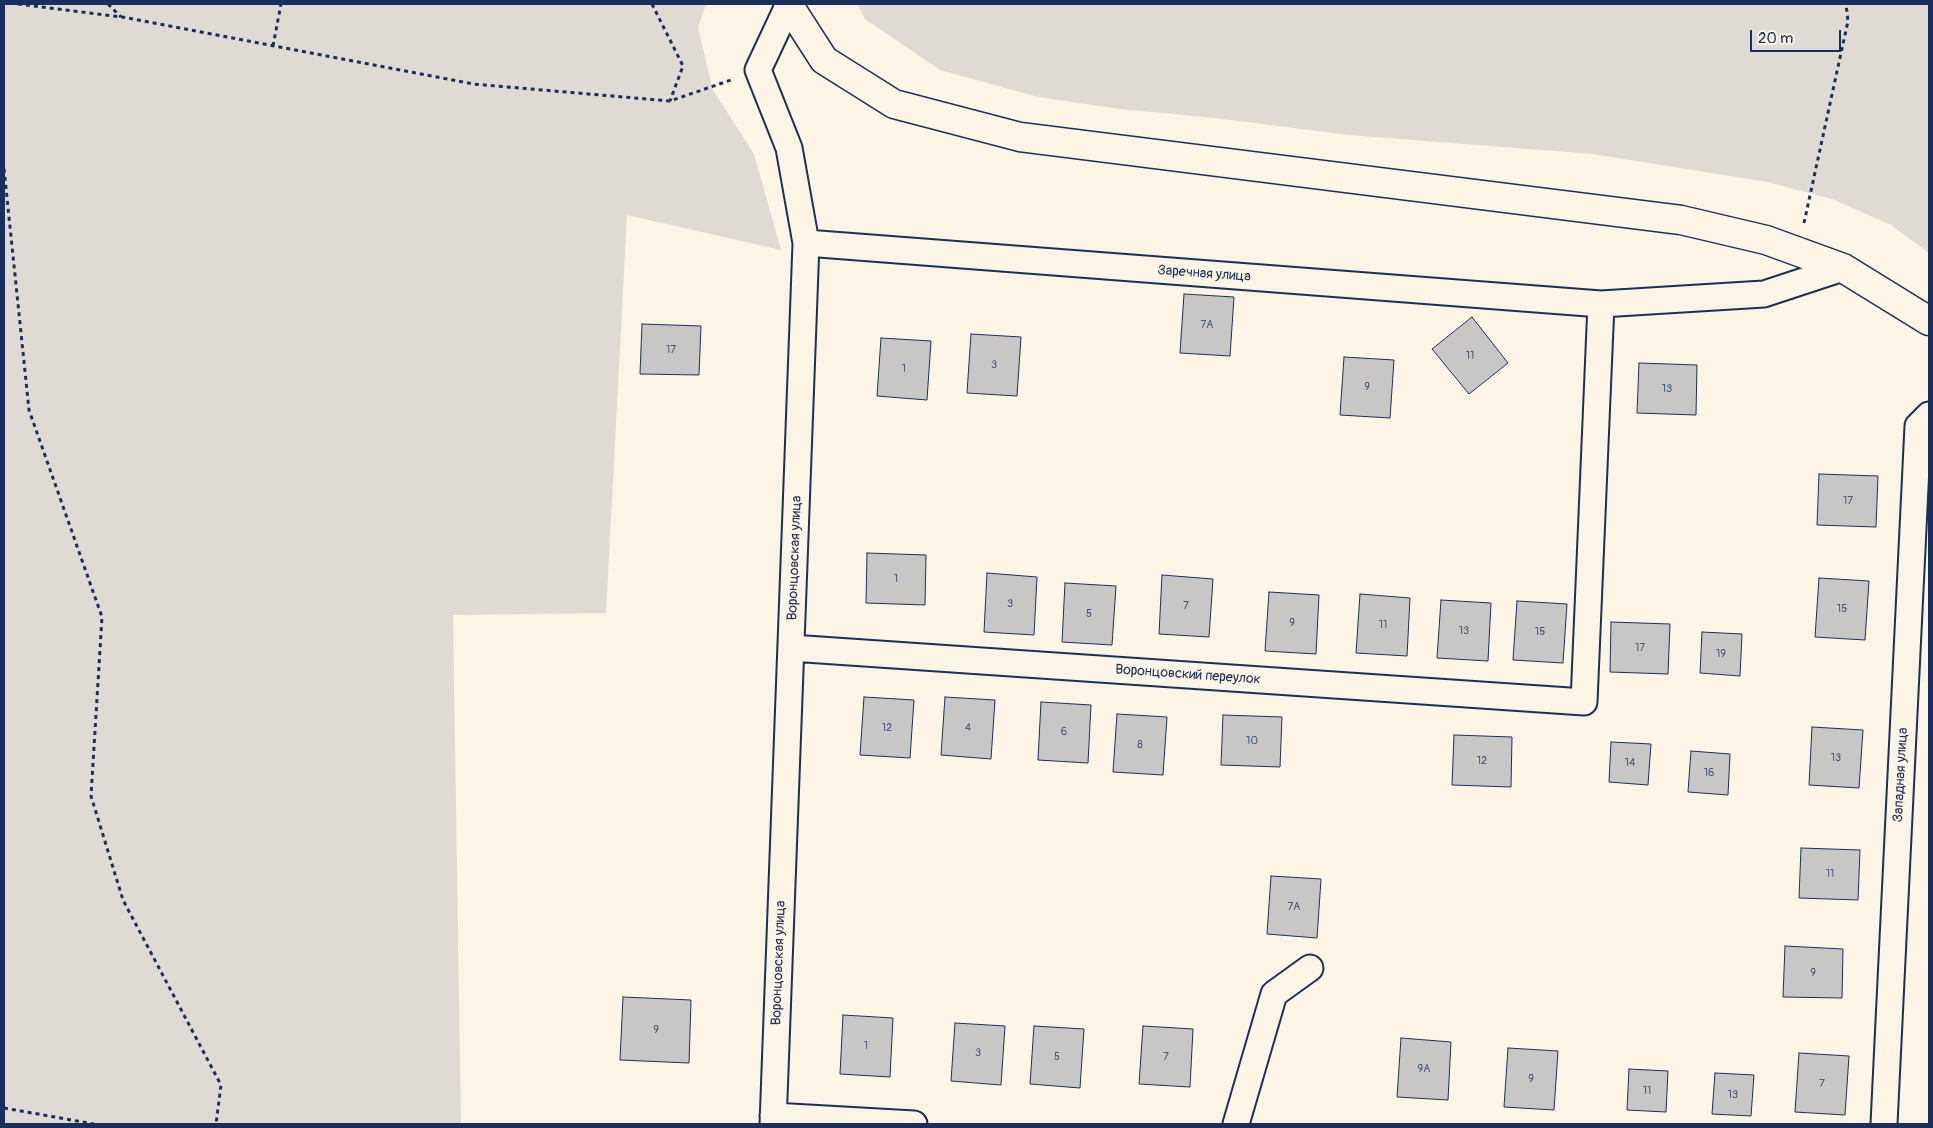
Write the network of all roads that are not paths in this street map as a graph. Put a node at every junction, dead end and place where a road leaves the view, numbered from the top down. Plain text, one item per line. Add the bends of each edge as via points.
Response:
1 (788, 5) edge
2 (806, 244) junction
3 (1843, 268) junction
4 (1601, 304) junction
5 (1929, 321) edge
6 (1924, 420) edge
7 (791, 648) junction
8 (1310, 968) dead end
9 (773, 1120) edge
10 (914, 1124) edge
11 (1236, 1124) edge
12 (1884, 1124) edge

1 - 2 street, Воронцовская улица via 758,70 789,148
1 - 3 main road via 824,60 894,104 1020,138 1681,220 1766,240
2 - 4 street, Заречная улица
2 - 7 street, Воронцовская улица
3 - 4 street, Заречная улица via 1764,294
3 - 5 main road
4 - 7 street, Воронцовский переулок via 1584,702
6 - 12 street, Западная улица
7 - 9 street, Воронцовская улица
8 - 11 street via 1274,994
9 - 10 street

